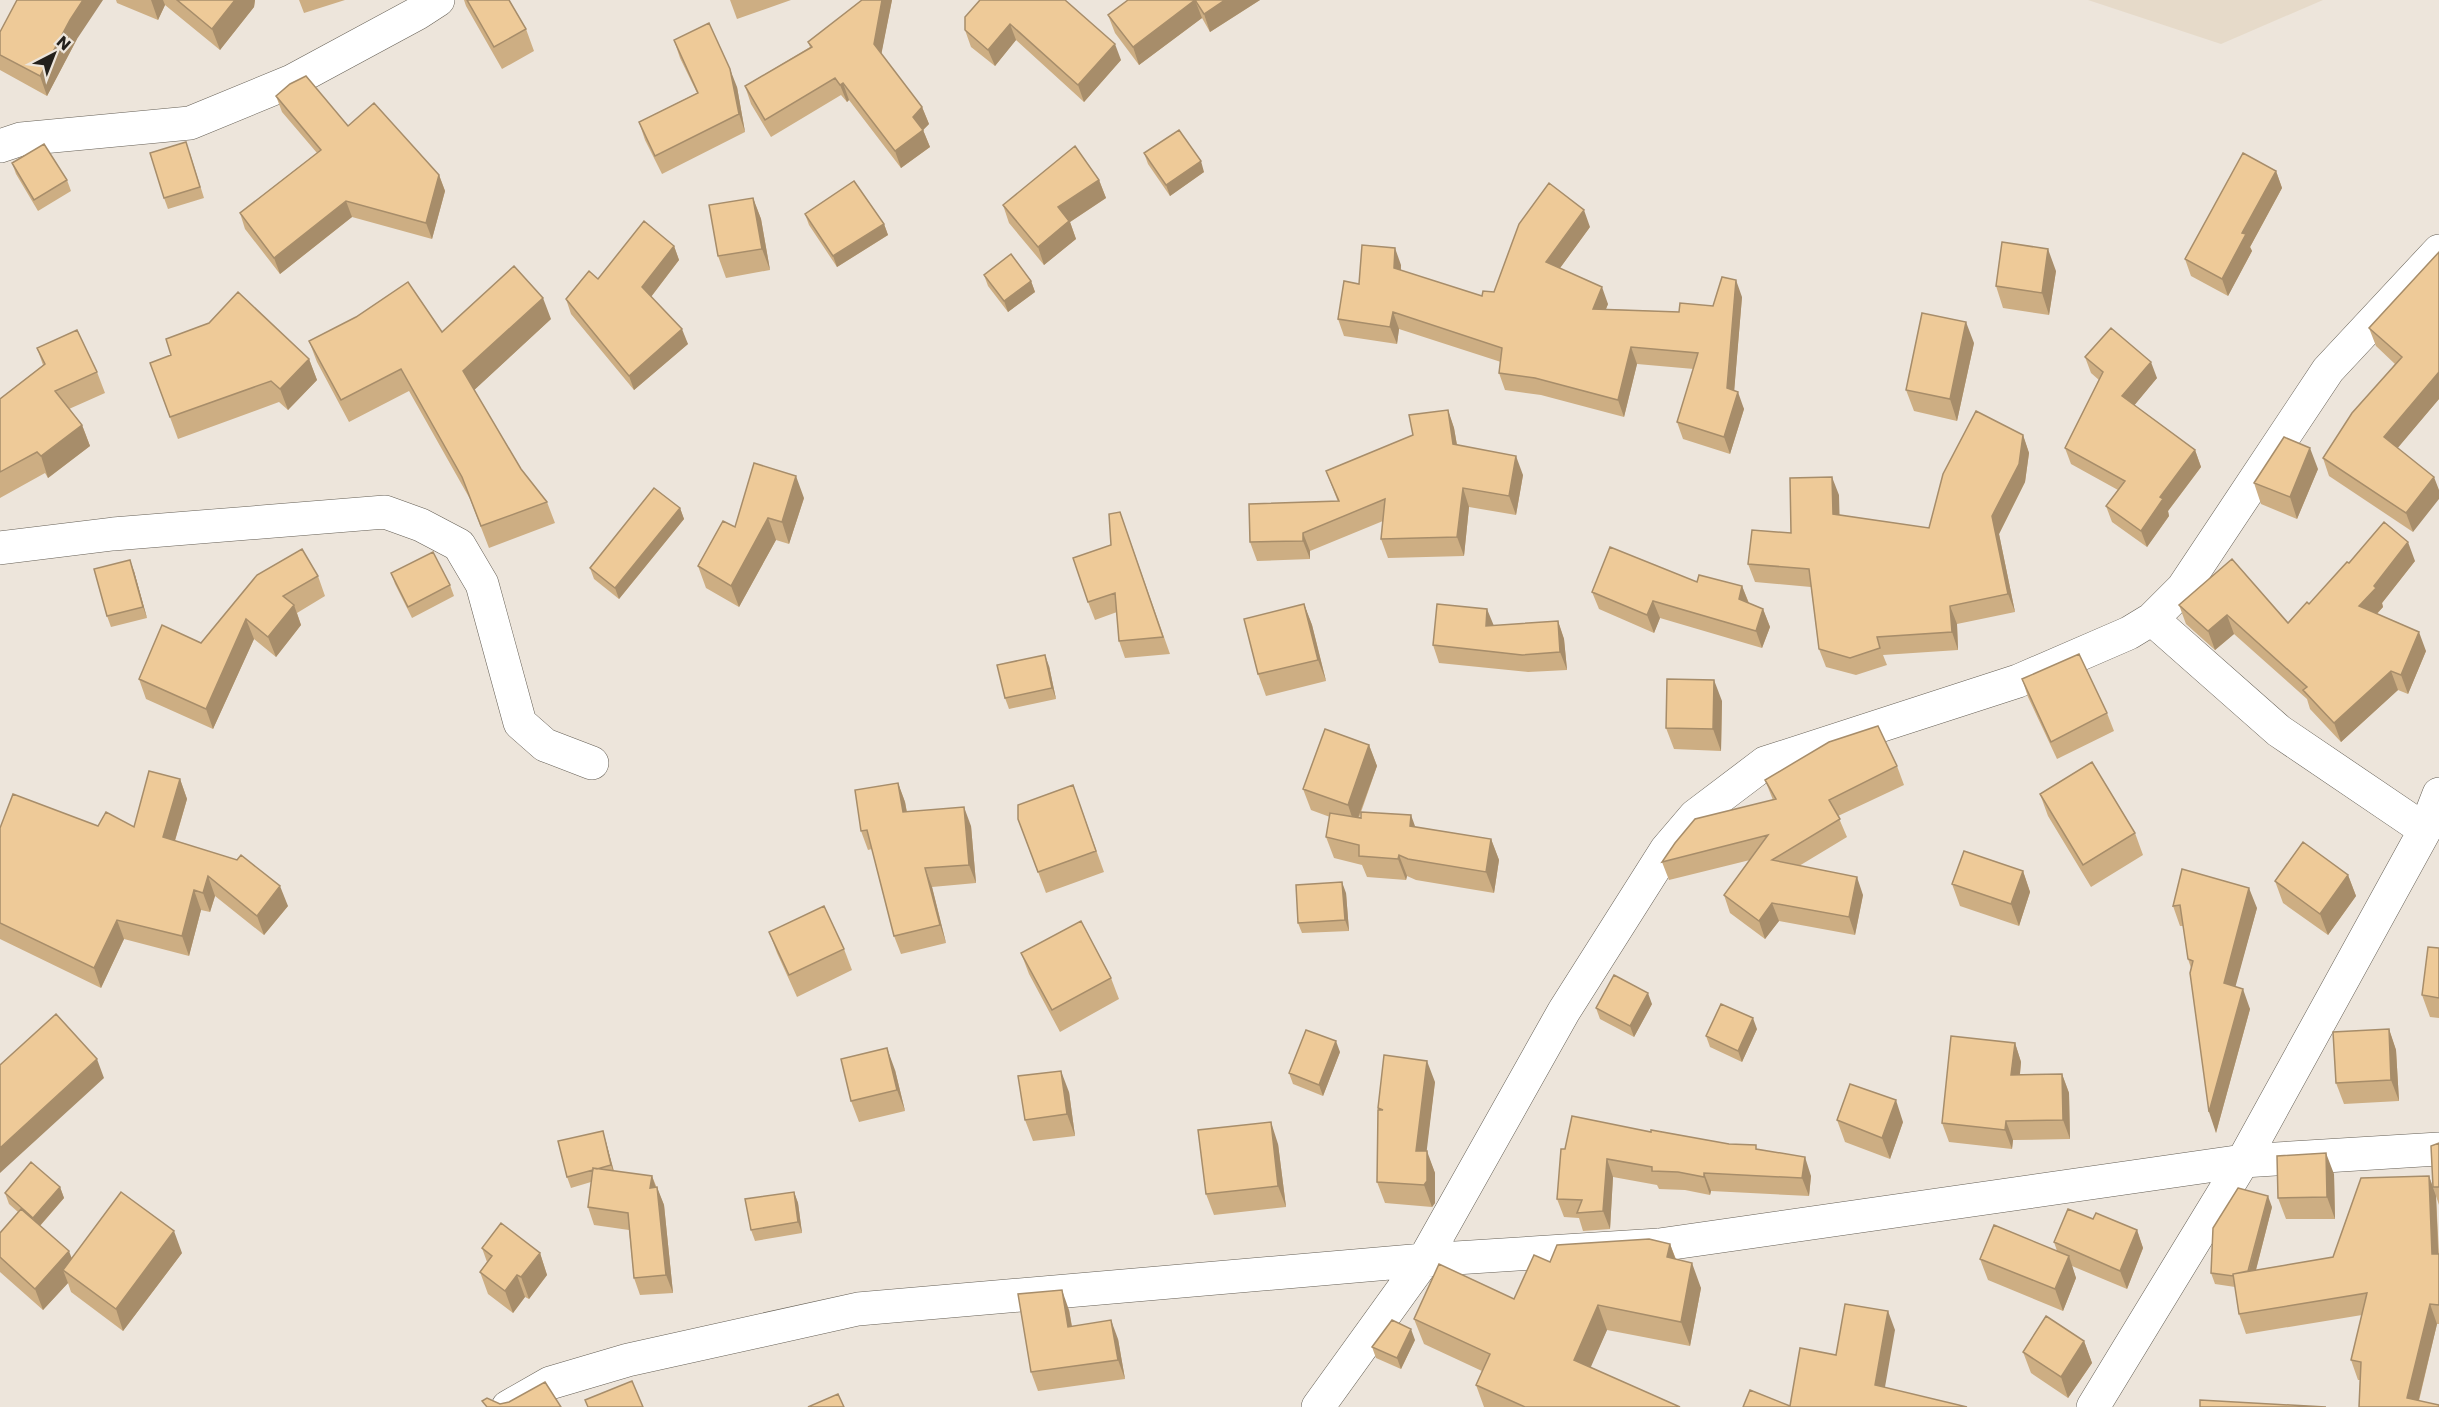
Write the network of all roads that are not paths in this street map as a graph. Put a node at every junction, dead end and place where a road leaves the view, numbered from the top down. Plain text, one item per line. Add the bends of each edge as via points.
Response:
1 (438, 0) edge
2 (0, 146) edge
3 (2439, 251) edge
4 (0, 548) edge
5 (2152, 619) junction
6 (592, 763) dead end
7 (2439, 794) edge
8 (2425, 830) junction
9 (2439, 1149) edge
10 (2243, 1161) junction
11 (1424, 1260) junction
12 (508, 1407) edge
13 (1318, 1407) edge
14 (2094, 1407) edge

1 - 2 street via 292,81 190,123 21,139
3 - 5 street via 2328,370 2183,588
4 - 6 street via 113,534 385,512 421,525 459,545 482,584 520,723 545,745
5 - 8 street via 2279,731
5 - 11 street via 2129,633 2018,681 1765,764 1695,816 1666,850 1564,1011
7 - 8 street
8 - 10 street
9 - 10 street
10 - 11 street via 1659,1245
10 - 14 street
11 - 12 street via 858,1309 628,1360 550,1383
11 - 13 street

